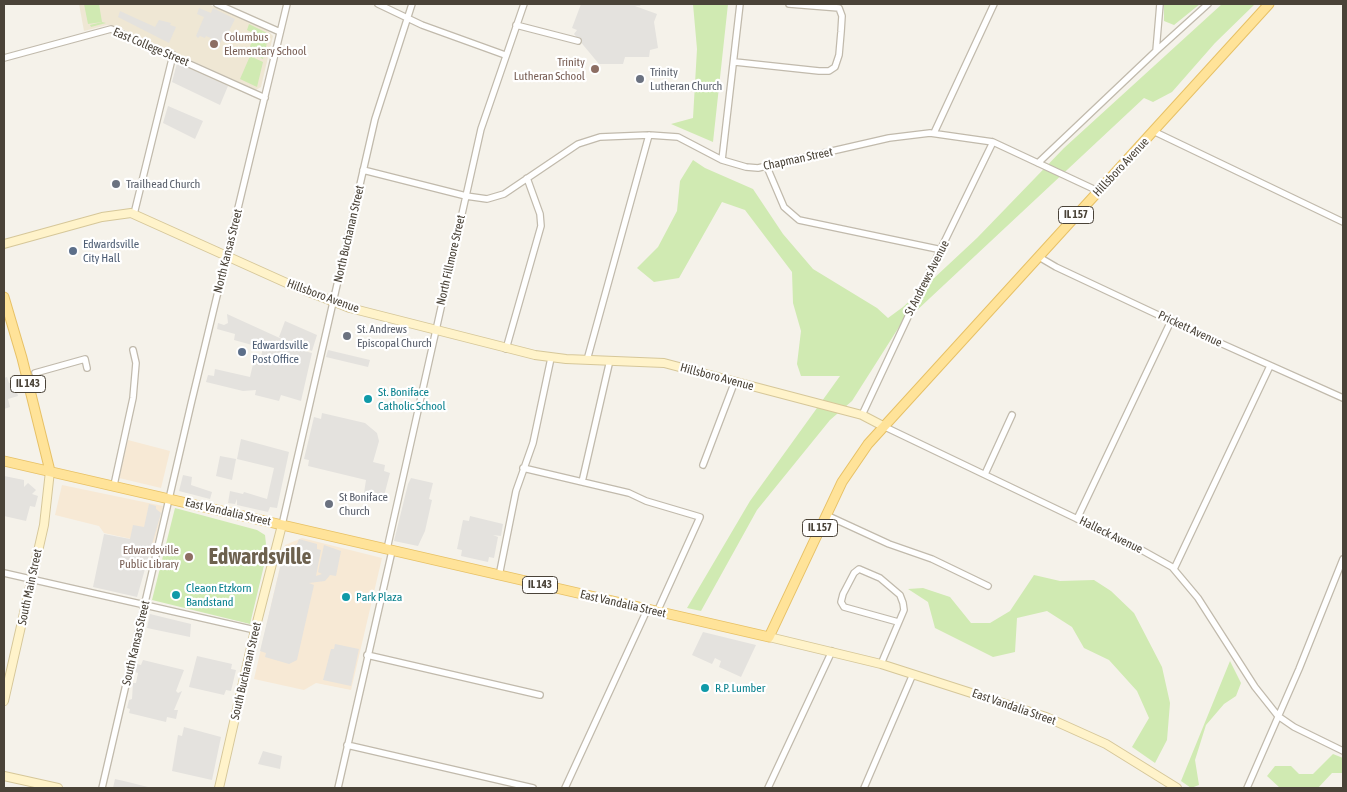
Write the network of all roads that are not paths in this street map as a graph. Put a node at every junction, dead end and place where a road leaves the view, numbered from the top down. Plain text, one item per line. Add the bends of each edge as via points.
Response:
1 (217, 4) edge
2 (287, 4) edge
3 (378, 4) edge
4 (412, 4) edge
5 (524, 4) edge
6 (740, 4) edge
7 (789, 4) edge
8 (994, 4) edge
9 (1160, 4) edge
10 (1208, 4) edge
11 (1270, 4) edge
12 (406, 18) junction
13 (516, 25) junction
14 (280, 32) junction
15 (578, 41) dead end
16 (1156, 51) junction
17 (173, 55) junction
18 (505, 55) junction
19 (4, 58) edge
20 (734, 62) junction
21 (265, 98) junction
22 (1153, 131) junction
23 (934, 133) junction
24 (649, 135) junction
25 (993, 142) junction
26 (722, 160) junction
27 (1038, 162) junction
28 (767, 167) junction
29 (363, 170) junction
30 (527, 178) junction
31 (1098, 191) junction
32 (466, 196) junction
33 (134, 214) junction
34 (1343, 222) edge
35 (4, 244) edge
36 (942, 250) junction
37 (227, 256) junction
38 (1039, 257) junction
39 (4, 297) edge
40 (333, 302) junction
41 (6, 309) edge
42 (1171, 321) junction
43 (435, 330) junction
44 (506, 349) junction
45 (133, 350) dead end
46 (551, 358) junction
47 (588, 360) junction
48 (610, 360) junction
49 (1270, 366) junction
50 (88, 368) dead end
51 (35, 373) dead end
52 (735, 381) junction
53 (1343, 398) edge
54 (862, 415) junction
55 (1012, 415) dead end
56 (883, 426) junction
57 (4, 461) edge
58 (703, 465) dead end
59 (523, 468) junction
60 (50, 471) junction
61 (985, 474) junction
62 (582, 482) junction
63 (114, 485) junction
64 (169, 498) junction
65 (826, 515) junction
66 (1077, 519) junction
67 (282, 525) junction
68 (389, 550) junction
69 (1343, 559) edge
70 (1174, 569) junction
71 (4, 573) edge
72 (500, 576) junction
73 (32, 580) junction
74 (988, 586) dead end
75 (145, 604) junction
76 (647, 610) junction
77 (657, 612) junction
78 (898, 622) junction
79 (255, 630) junction
80 (770, 637) junction
81 (832, 651) junction
82 (367, 655) junction
83 (881, 664) junction
84 (913, 674) junction
85 (540, 695) dead end
86 (4, 701) edge
87 (1278, 716) junction
88 (347, 745) junction
89 (1343, 751) edge
90 (4, 776) edge
91 (58, 788) edge
92 (102, 788) edge
93 (220, 788) edge
94 (338, 788) edge
95 (533, 788) edge
96 (565, 788) edge
97 (768, 788) edge
98 (864, 788) edge
99 (1177, 788) edge
100 (1247, 788) edge

1 - 14 street
2 - 14 street, North Kansas Street
3 - 12 street
4 - 12 street, North Buchanan Street
5 - 13 street, North Fillmore Street
6 - 20 street
7 - 20 street via 839,8 841,32 835,67 819,71
8 - 23 street
9 - 16 street
10 - 16 street
11 - 22 main road, Hillsboro Avenue / IL 157
12 - 18 street
12 - 29 street, North Buchanan Street
13 - 15 street
13 - 18 street, North Fillmore Street
14 - 21 street, North Kansas Street
16 - 27 street
17 - 19 street, East College Street via 111,29
17 - 21 street, East College Street
17 - 33 street
18 - 32 street, North Fillmore Street via 482,124
20 - 26 street
21 - 37 street, North Kansas Street
22 - 31 main road, Hillsboro Avenue / IL 157
22 - 34 street
23 - 25 street, Chapman Street
23 - 28 street, Chapman Street via 889,138
24 - 26 street, Chapman Street via 687,140
24 - 30 street, Chapman Street via 588,140
24 - 47 street
25 - 27 street, Chapman Street
25 - 36 street, St Andrews Avenue
26 - 28 street, Chapman Street via 746,167
27 - 31 street, Chapman Street
28 - 36 street via 784,207 799,220
29 - 32 street, Chapman Street
29 - 40 street, North Buchanan Street
30 - 32 street, Chapman Street via 495,198
30 - 44 street via 541,226
31 - 38 main road, Hillsboro Avenue / IL 157
32 - 43 street, North Fillmore Street
33 - 35 street, Hillsboro Avenue via 108,216
33 - 37 street, Hillsboro Avenue
36 - 54 street, St Andrews Avenue
37 - 40 street, Hillsboro Avenue
37 - 64 street, North Kansas Street
38 - 42 street, Prickett Avenue
38 - 56 main road, Hillsboro Avenue / IL 157
39 - 41 main road, IL 143
40 - 43 street, Hillsboro Avenue
40 - 67 street, North Buchanan Street
41 - 60 main road, IL 143
42 - 49 street, Prickett Avenue
42 - 66 street
43 - 44 street, Hillsboro Avenue
43 - 68 street, North Fillmore Street
44 - 46 street, Hillsboro Avenue
45 - 63 street via 136,363 133,398
46 - 47 street, Hillsboro Avenue
46 - 59 street via 533,443
47 - 48 street, Hillsboro Avenue
48 - 52 street, Hillsboro Avenue via 664,363
48 - 62 street
49 - 53 street, Prickett Avenue
49 - 70 street
50 - 51 street via 84,359
52 - 54 street, Hillsboro Avenue
52 - 58 street
54 - 56 street, Hillsboro Avenue
55 - 61 street
56 - 61 street, Halleck Avenue
56 - 65 main road, IL 157 via 860,454
57 - 60 main road, East Vandalia Street
59 - 62 street
59 - 72 street
60 - 63 main road, East Vandalia Street / IL 143
60 - 73 street, South Main Street via 46,514
61 - 66 street, Halleck Avenue
62 - 77 street via 629,493 700,517
63 - 64 main road, East Vandalia Street / IL 143
64 - 67 main road, East Vandalia Street / IL 143
64 - 75 street, South Kansas Street
65 - 74 street
65 - 80 main road, IL 157
66 - 70 street, Halleck Avenue
67 - 68 main road, East Vandalia Street / IL 143
67 - 79 street, South Buchanan Street
68 - 72 main road, East Vandalia Street / IL 143
68 - 82 street, North Fillmore Street
69 - 87 street
70 - 87 street, Halleck Avenue via 1198,598 1255,687
71 - 73 street
72 - 76 main road, East Vandalia Street / IL 143
73 - 75 street
73 - 86 street, South Main Street
75 - 79 street
75 - 92 street, South Kansas Street
76 - 77 main road, East Vandalia Street / IL 143
76 - 96 street
77 - 80 main road, East Vandalia Street / IL 143
78 - 78 street via 904,610 900,595 880,578 859,569 854,573 843,594 841,602 844,607
78 - 83 street
79 - 93 street, South Buchanan Street
80 - 81 street, East Vandalia Street / IL 143
81 - 83 street, East Vandalia Street / IL 143
81 - 97 street
82 - 85 street
82 - 88 street, North Fillmore Street
83 - 84 street, East Vandalia Street / IL 143
84 - 98 street
84 - 99 street, East Vandalia Street / IL 143 via 1080,731 1125,754
87 - 89 street, Halleck Avenue
87 - 100 street
88 - 94 street, North Fillmore Street
88 - 95 street
90 - 91 street

